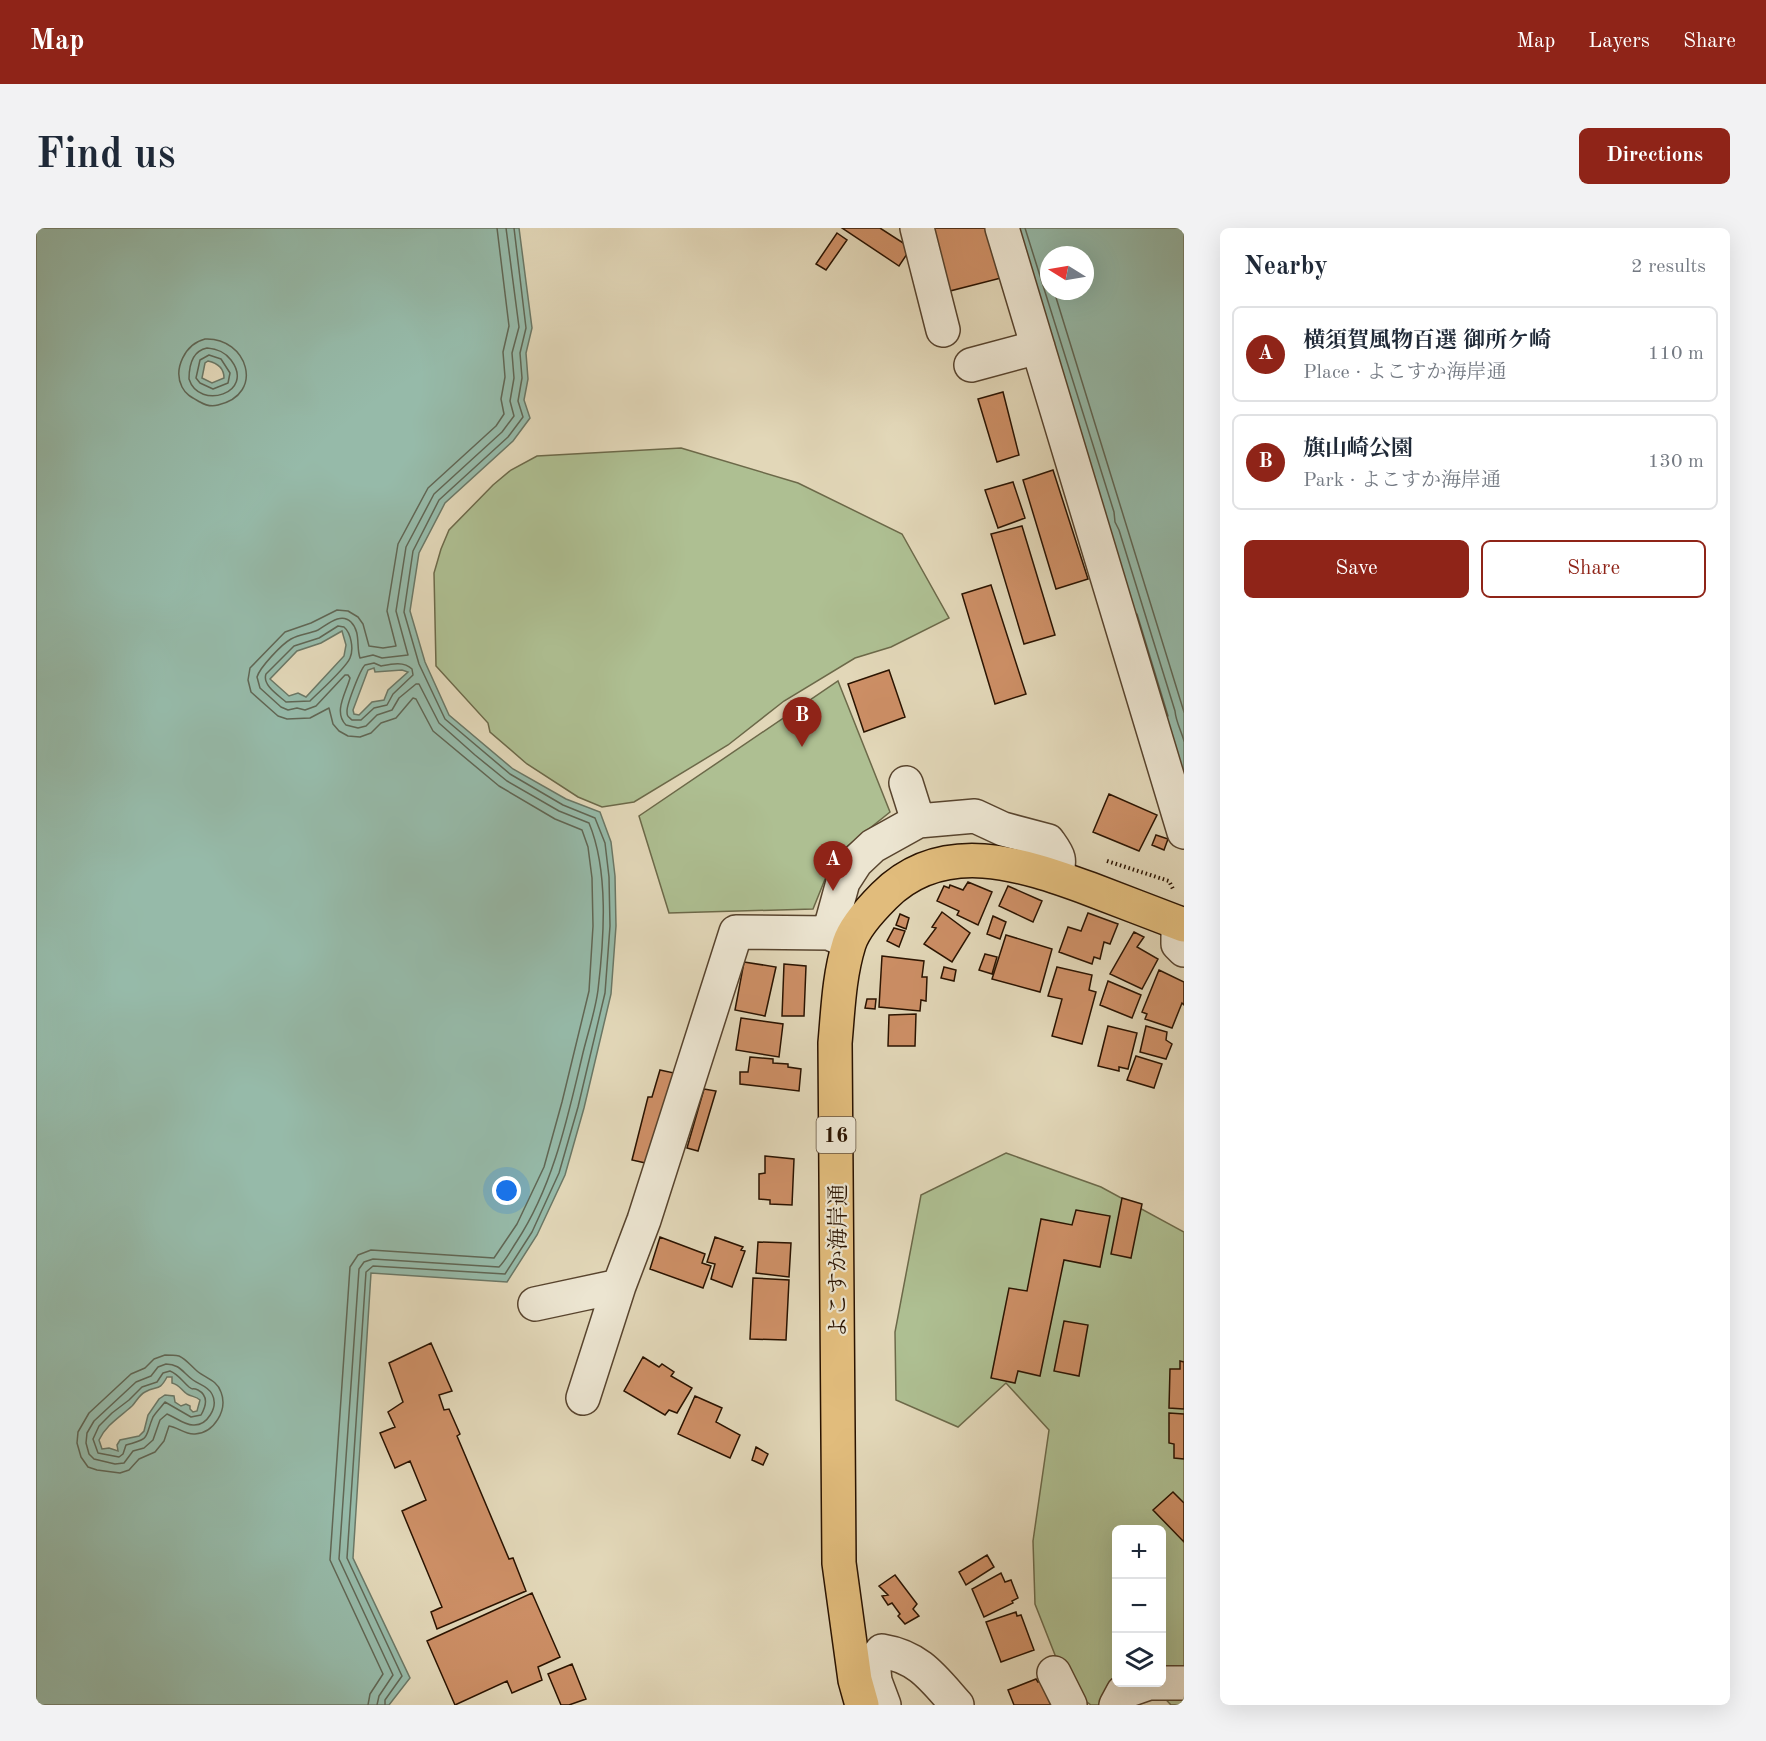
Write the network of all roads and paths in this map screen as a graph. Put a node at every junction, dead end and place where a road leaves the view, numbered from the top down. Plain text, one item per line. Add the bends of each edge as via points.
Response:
1 (917, 228) edge
2 (1002, 228) edge
3 (943, 330) dead end
4 (1038, 347) junction
5 (971, 365) dead end
6 (906, 783) dead end
7 (918, 821) junction
8 (1184, 832) edge
9 (1098, 857) dead end
10 (1055, 876) junction
11 (1169, 881) dead end
12 (1182, 933) edge
13 (839, 937) junction
14 (619, 1286) junction
15 (535, 1304) dead end
16 (583, 1398) dead end
17 (1054, 1673) dead end
18 (1184, 1683) edge
19 (1119, 1703) edge
20 (862, 1705) edge
21 (884, 1705) edge
22 (957, 1705) edge
23 (1070, 1705) edge

1 - 3 street
2 - 4 street
4 - 5 street
4 - 8 street
6 - 7 street
7 - 10 street via 975,816 1003,829 1048,841 1058,855
7 - 13 street via 873,846 856,862 843,882
9 - 11 path
10 - 12 highway, よこすか海岸通 / 16
10 - 13 highway, よこすか海岸通 / 16 via 990,861 958,860 937,865 895,885
13 - 14 street via 736,932 644,1220
13 - 20 highway, よこすか海岸通 / 16 via 835,1043 839,1563
14 - 15 street
14 - 16 street
17 - 23 street
18 - 19 street via 1149,1683 1123,1692
21 - 22 street via 873,1662 882,1651 913,1660

